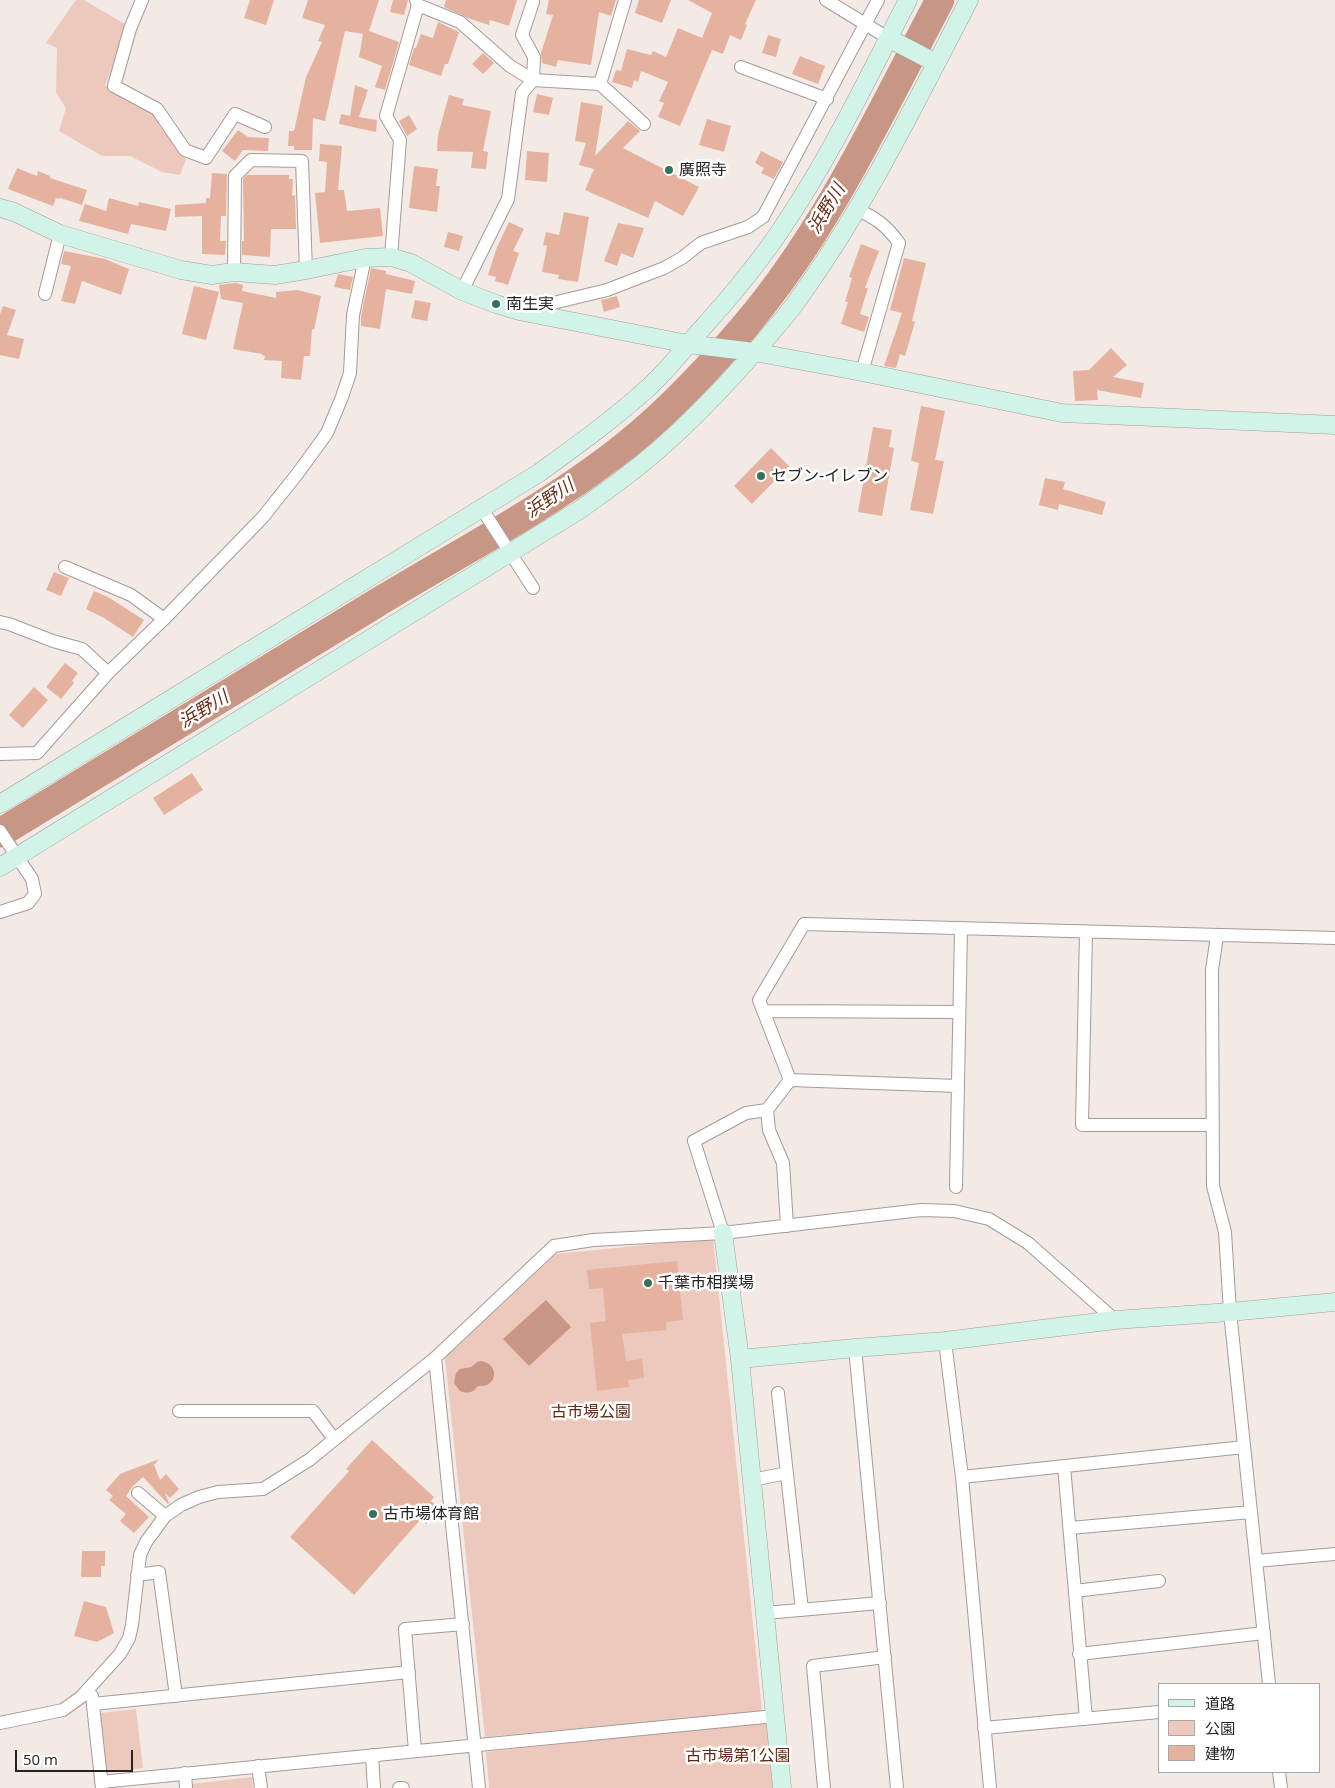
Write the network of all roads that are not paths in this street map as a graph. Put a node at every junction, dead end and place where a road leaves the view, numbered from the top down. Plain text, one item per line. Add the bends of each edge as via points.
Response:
1 (142, 0) edge
2 (624, 0) edge
3 (826, 0) edge
4 (878, 0) edge
5 (908, 0) edge
6 (969, 0) edge
7 (417, 2) edge
8 (533, 2) dead end
9 (865, 26) junction
10 (888, 38) junction
11 (936, 63) junction
12 (741, 67) dead end
13 (533, 80) junction
14 (600, 84) junction
15 (827, 99) junction
16 (644, 124) dead end
17 (265, 127) dead end
18 (0, 208) edge
19 (856, 209) junction
20 (763, 218) junction
21 (782, 228) junction
22 (60, 234) junction
23 (391, 257) junction
24 (365, 258) junction
25 (306, 270) junction
26 (234, 272) junction
27 (462, 291) junction
28 (45, 294) dead end
29 (519, 311) junction
30 (688, 344) junction
31 (754, 352) junction
32 (862, 372) junction
33 (1335, 424) edge
34 (482, 509) junction
35 (511, 553) junction
36 (65, 567) dead end
37 (533, 588) dead end
38 (164, 620) junction
39 (0, 622) edge
40 (108, 673) junction
41 (0, 754) edge
42 (0, 804) edge
43 (0, 830) edge
44 (16, 857) junction
45 (0, 867) edge
46 (0, 912) edge
47 (961, 929) junction
48 (1086, 932) junction
49 (1217, 936) junction
50 (1335, 938) edge
51 (763, 1011) junction
52 (959, 1012) junction
53 (790, 1080) junction
54 (958, 1086) junction
55 (768, 1110) junction
56 (1213, 1125) junction
57 (956, 1187) dead end
58 (787, 1226) junction
59 (723, 1233) junction
60 (1335, 1302) edge
61 (1230, 1312) junction
62 (1115, 1320) junction
63 (945, 1342) junction
64 (855, 1348) junction
65 (435, 1358) junction
66 (740, 1360) junction
67 (778, 1393) dead end
68 (179, 1411) dead end
69 (334, 1440) junction
70 (1244, 1447) junction
71 (1064, 1466) junction
72 (787, 1473) junction
73 (962, 1477) junction
74 (752, 1480) junction
75 (138, 1493) dead end
76 (1251, 1512) junction
77 (165, 1516) junction
78 (1070, 1528) junction
79 (1335, 1554) edge
80 (1256, 1561) junction
81 (137, 1575) junction
82 (1159, 1581) dead end
83 (1074, 1590) junction
84 (880, 1603) junction
85 (802, 1610) junction
86 (765, 1613) junction
87 (463, 1624) junction
88 (1264, 1633) junction
89 (1079, 1654) junction
90 (885, 1657) junction
91 (409, 1672) junction
92 (1269, 1683) edge
93 (92, 1685) junction
94 (176, 1696) junction
95 (93, 1704) junction
96 (1158, 1712) edge
97 (775, 1716) junction
98 (1086, 1718) junction
99 (0, 1723) edge
100 (984, 1728) junction
101 (476, 1745) junction
102 (415, 1751) junction
103 (372, 1755) junction
104 (258, 1766) junction
105 (185, 1773) junction
106 (1279, 1773) edge
107 (102, 1785) edge
108 (186, 1788) edge
109 (261, 1788) edge
110 (374, 1788) edge
111 (399, 1788) edge
112 (403, 1788) edge
113 (479, 1788) edge
114 (782, 1788) edge
115 (824, 1788) edge
116 (897, 1788) edge
117 (990, 1788) edge
118 (1280, 1788) edge

1 - 17 street via 114,86 157,109 185,150 206,158 235,114
2 - 14 street
3 - 9 street
4 - 9 street
5 - 10 street
6 - 11 street
7 - 13 street via 460,22 510,66
7 - 23 street via 386,116 400,140
8 - 13 street via 522,36 534,57
9 - 10 street
9 - 15 street
10 - 11 street
10 - 21 street via 845,123
11 - 19 street
12 - 15 street
13 - 14 street
13 - 27 street via 522,93 508,200
14 - 16 street
15 - 20 street
18 - 22 street
19 - 31 street via 828,257
19 - 32 street via 874,216 899,243
20 - 21 street
20 - 29 street via 748,228 701,243 664,268 607,290
21 - 30 street via 753,269
22 - 26 street via 181,270 212,275
22 - 28 street
23 - 24 street
23 - 27 street via 411,263
24 - 25 street
24 - 38 street via 352,315 350,373 327,433 262,517
25 - 26 street via 274,275
25 - 26 street via 302,161 251,160 235,176
27 - 29 street
29 - 30 street
30 - 31 street
30 - 34 street via 650,386 594,434
31 - 32 street
31 - 35 street via 714,398 631,473
32 - 33 street via 1062,413
34 - 35 street
34 - 42 street
35 - 37 street
35 - 44 street
36 - 38 street via 131,595
38 - 40 street
39 - 40 street via 82,649
40 - 41 street via 37,753
43 - 44 street
44 - 45 street
44 - 46 street via 32,878 35,894 28,903
47 - 48 street
47 - 51 street via 804,924 759,1000
47 - 52 street
48 - 49 street
48 - 56 street via 1082,1125
49 - 50 street
49 - 56 street via 1212,970
51 - 52 street
51 - 53 street
52 - 54 street
53 - 54 street
53 - 55 street
54 - 57 street
55 - 58 street via 769,1130 783,1163
55 - 59 street via 746,1113 694,1141
56 - 61 street via 1213,1186 1225,1232
58 - 59 street
58 - 62 street via 921,1210 954,1211 989,1218 1028,1243
59 - 65 street via 593,1240 554,1246
59 - 66 street
60 - 61 street
61 - 62 street
61 - 70 street
62 - 63 street
63 - 64 street
63 - 73 street
64 - 66 street
64 - 84 street
65 - 69 street
65 - 87 street
66 - 74 street
67 - 72 street
68 - 69 street via 313,1411
69 - 77 street via 262,1489 218,1492 199,1497
70 - 71 street
70 - 76 street
71 - 73 street
71 - 78 street
72 - 74 street
72 - 85 street
73 - 100 street
74 - 86 street
75 - 77 street
76 - 78 street
76 - 80 street
77 - 81 street via 146,1542
78 - 83 street
79 - 80 street
80 - 88 street
81 - 93 street via 129,1638 120,1654
81 - 94 street via 159,1572
82 - 83 street
83 - 89 street
84 - 85 street
84 - 90 street
85 - 86 street
86 - 97 street
87 - 91 street via 405,1629
87 - 101 street
88 - 89 street
88 - 92 street
89 - 98 street
90 - 115 street via 813,1666
90 - 116 street
91 - 94 street
91 - 102 street
93 - 95 street
93 - 99 street via 63,1710
94 - 95 street
95 - 107 street
96 - 98 street
97 - 101 street
97 - 114 street
98 - 100 street
100 - 117 street
101 - 102 street
101 - 113 street
102 - 103 street
103 - 104 street
103 - 110 street
104 - 105 street
104 - 109 street
105 - 107 street
105 - 108 street
106 - 118 street
111 - 112 street

